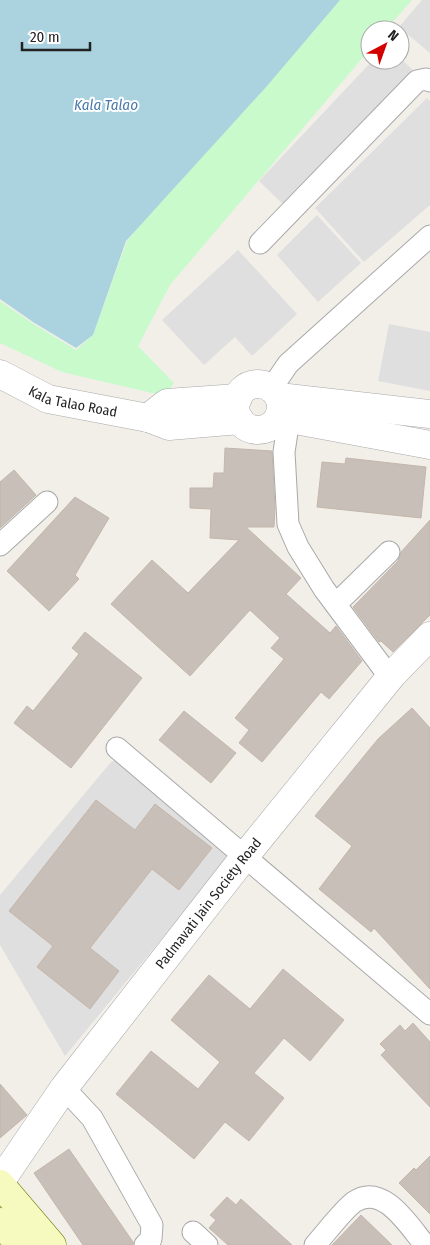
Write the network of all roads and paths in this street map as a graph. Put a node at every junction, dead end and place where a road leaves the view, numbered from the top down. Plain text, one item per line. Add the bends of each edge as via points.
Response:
1 (430, 81) edge
2 (430, 236) edge
3 (260, 243) dead end
4 (0, 374) edge
5 (280, 405) junction
6 (239, 409) junction
7 (430, 414) edge
8 (430, 445) edge
9 (46, 502) dead end
10 (0, 545) edge
11 (389, 552) dead end
12 (336, 604) junction
13 (427, 645) edge
14 (392, 676) junction
15 (117, 748) dead end
16 (245, 856) junction
17 (430, 1014) edge
18 (64, 1088) junction
19 (0, 1183) edge
20 (0, 1222) edge
21 (20, 1245) edge
22 (52, 1245) edge
23 (146, 1245) edge
24 (315, 1245) edge
25 (425, 1245) edge

1 - 3 street via 417,81
2 - 5 street via 288,364
4 - 6 street, Kala Talao Road via 48,399 148,418 169,426
5 - 6 street via 260,385 253,385 246,388
5 - 6 street via 275,423 263,430 248,428
5 - 7 street
5 - 8 street
5 - 12 street via 288,524 298,547
9 - 10 street
11 - 12 street
12 - 14 street
13 - 14 street, Padmavati Jain Society Road
14 - 16 street, Padmavati Jain Society Road
15 - 16 street
16 - 17 street
16 - 18 street, Padmavati Jain Society Road
18 - 19 street, Padmavati Jain Society Road
18 - 23 street via 92,1118 152,1225 151,1239
19 - 22 main road
20 - 21 main road
24 - 25 street via 354,1202 368,1196 393,1207

